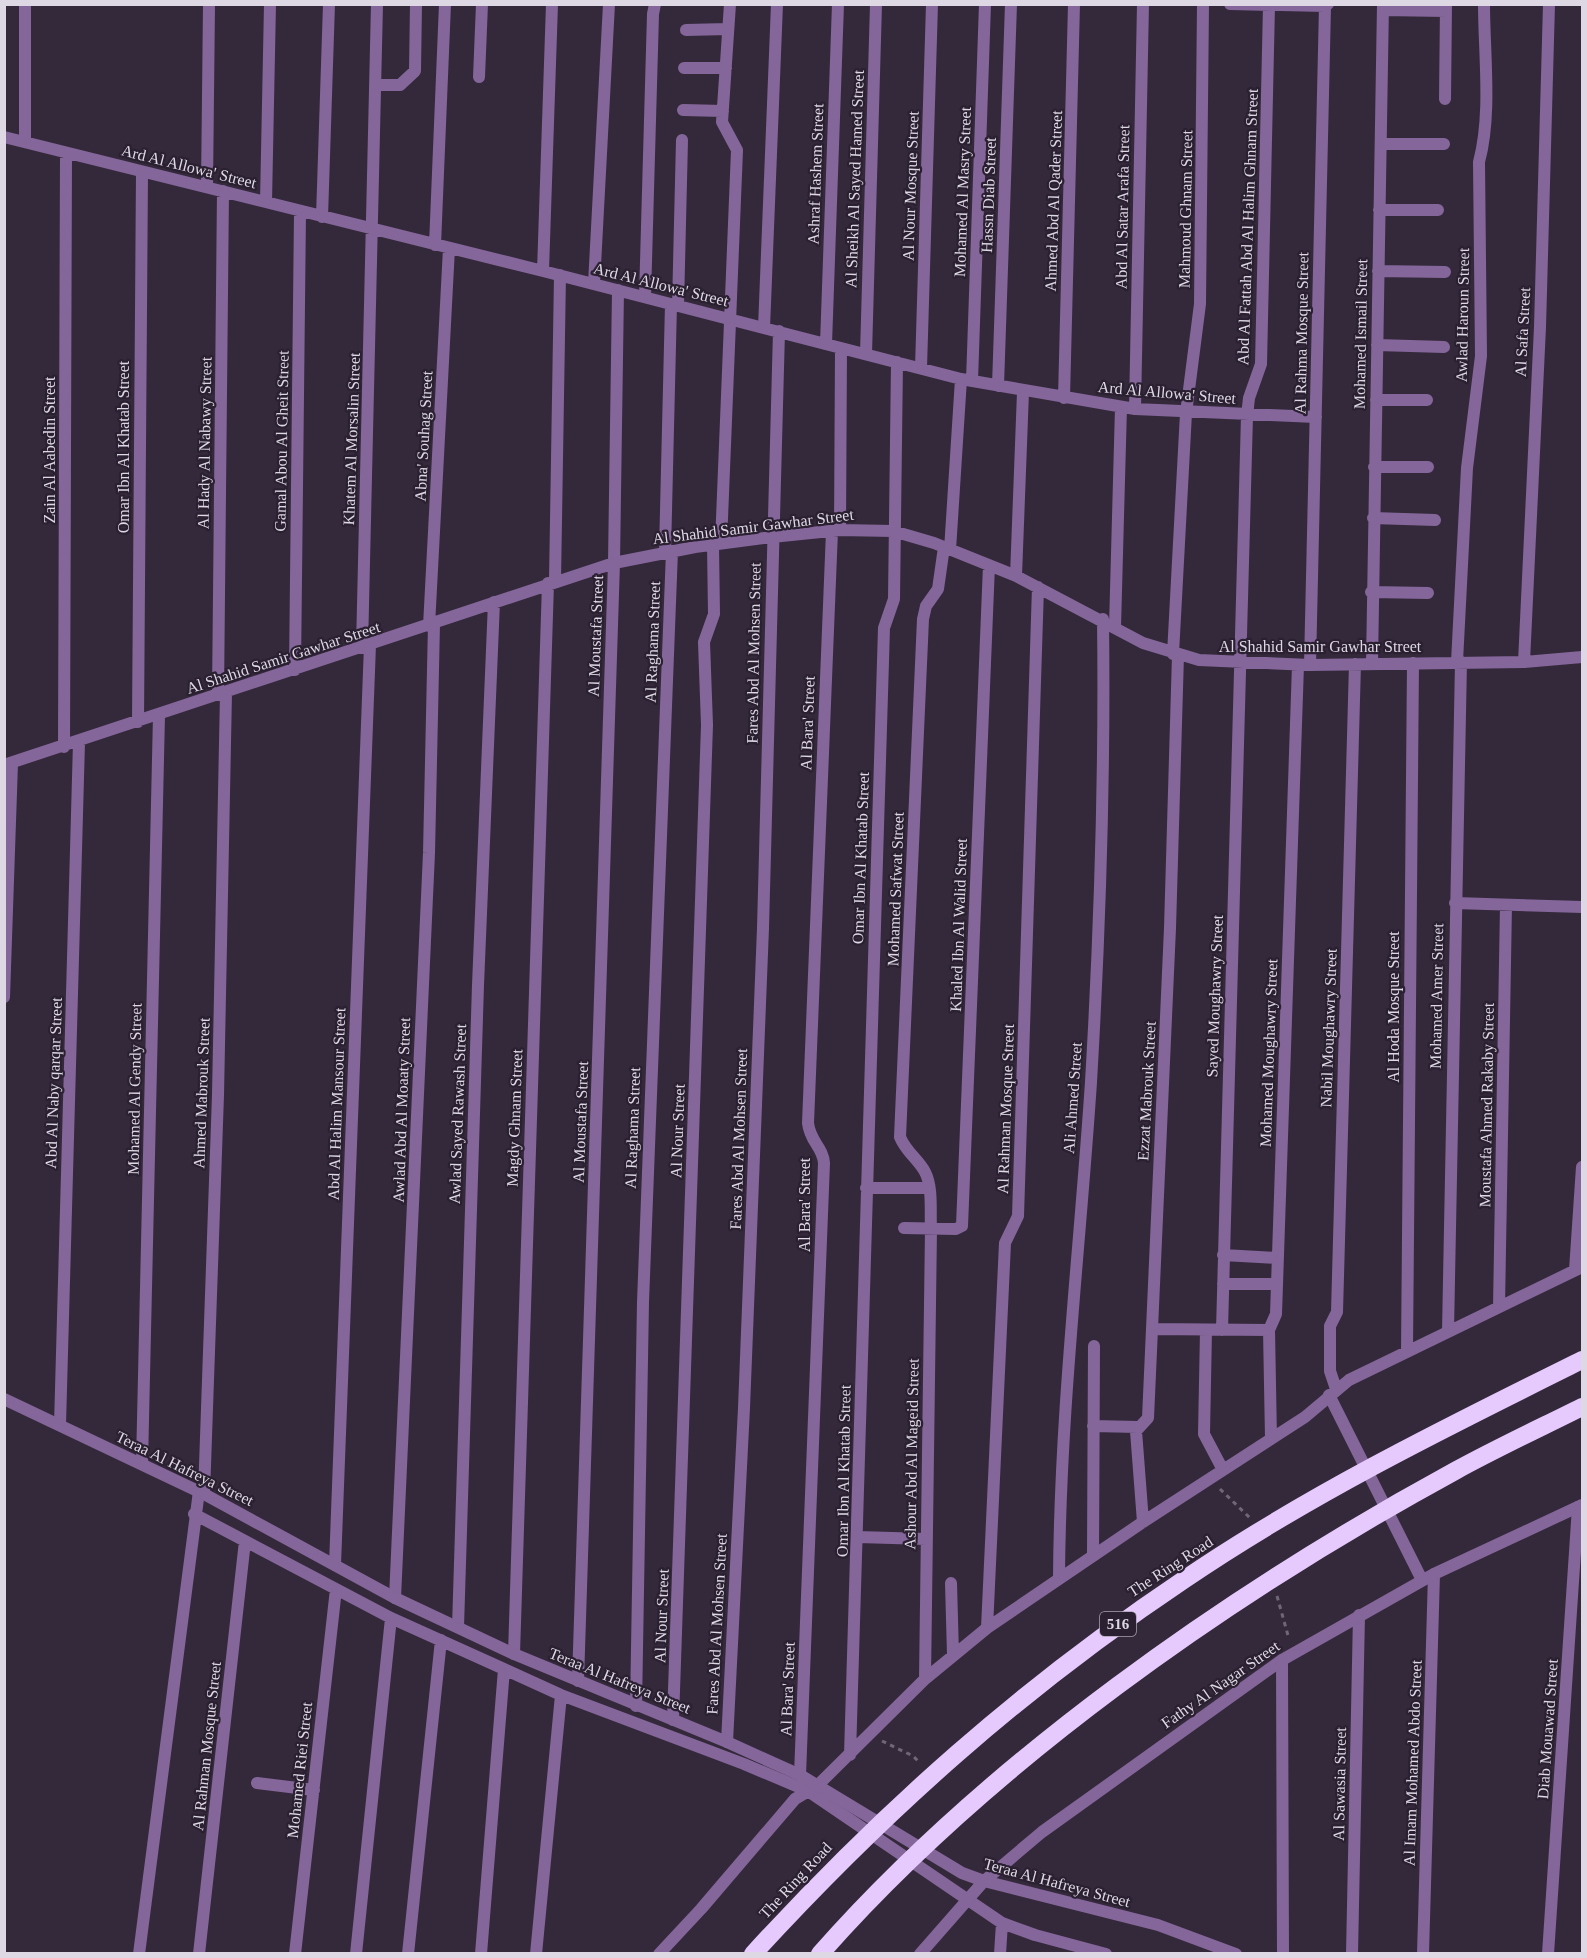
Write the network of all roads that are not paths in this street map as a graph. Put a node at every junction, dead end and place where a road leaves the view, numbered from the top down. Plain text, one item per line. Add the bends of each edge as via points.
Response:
1 (25, 4) edge
2 (209, 4) edge
3 (270, 4) edge
4 (329, 4) edge
5 (377, 4) edge
6 (416, 4) edge
7 (445, 4) edge
8 (482, 4) edge
9 (552, 4) edge
10 (609, 4) edge
11 (655, 4) edge
12 (730, 4) edge
13 (777, 4) edge
14 (838, 4) edge
15 (876, 4) edge
16 (932, 4) edge
17 (985, 4) edge
18 (1011, 4) edge
19 (1074, 4) edge
20 (1143, 4) edge
21 (1203, 4) edge
22 (1230, 4) edge
23 (1484, 4) edge
24 (1549, 4) edge
25 (1269, 5) edge
26 (1281, 5) edge
27 (1327, 5) edge
28 (1383, 7) edge
29 (1446, 8) edge
30 (728, 29) junction
31 (686, 30) dead end
32 (684, 68) dead end
33 (726, 68) junction
34 (479, 77) dead end
35 (375, 85) junction
36 (1445, 99) dead end
37 (683, 110) dead end
38 (723, 111) junction
39 (4, 137) edge
40 (682, 140) dead end
41 (25, 142) junction
42 (1381, 144) junction
43 (1444, 144) dead end
44 (66, 153) junction
45 (142, 172) junction
46 (207, 187) junction
47 (224, 191) junction
48 (266, 202) junction
49 (1379, 210) junction
50 (1438, 210) dead end
51 (300, 212) junction
52 (322, 218) junction
53 (373, 230) junction
54 (435, 245) junction
55 (449, 248) junction
56 (543, 271) junction
57 (1378, 271) junction
58 (1446, 272) dead end
59 (560, 275) junction
60 (594, 284) junction
61 (618, 290) junction
62 (645, 297) junction
63 (675, 305) junction
64 (730, 319) junction
65 (764, 328) junction
66 (779, 332) junction
67 (826, 344) junction
68 (1377, 345) junction
69 (1444, 347) dead end
70 (842, 348) junction
71 (866, 354) junction
72 (897, 362) junction
73 (921, 368) junction
74 (966, 380) junction
75 (998, 386) junction
76 (1023, 392) junction
77 (1064, 398) junction
78 (1376, 400) junction
79 (1427, 400) dead end
80 (1121, 407) junction
81 (1135, 409) junction
82 (1186, 413) junction
83 (1247, 416) junction
84 (1316, 417) junction
85 (1428, 466) dead end
86 (1374, 467) junction
87 (1373, 518) junction
88 (1435, 520) dead end
89 (836, 530) junction
90 (893, 531) junction
91 (772, 537) junction
92 (717, 544) junction
93 (947, 548) junction
94 (669, 551) junction
95 (614, 563) junction
96 (989, 565) junction
97 (1016, 576) junction
98 (552, 582) junction
99 (1038, 587) junction
100 (1371, 592) junction
101 (1428, 593) dead end
102 (494, 602) junction
103 (1103, 619) junction
104 (431, 625) junction
105 (1115, 627) junction
106 (366, 646) junction
107 (1176, 654) junction
108 (1582, 657) edge
109 (1459, 662) junction
110 (1524, 662) junction
111 (1241, 663) junction
112 (1413, 663) junction
113 (1355, 664) junction
114 (1372, 664) junction
115 (1304, 665) junction
116 (295, 670) junction
117 (222, 694) junction
118 (159, 715) junction
119 (138, 722) junction
120 (79, 742) junction
121 (64, 747) junction
122 (8, 764) edge
123 (1455, 903) junction
124 (1506, 905) junction
125 (1582, 907) edge
126 (4, 997) edge
127 (1582, 1167) edge
128 (866, 1188) junction
129 (929, 1188) junction
130 (904, 1228) dead end
131 (932, 1229) junction
132 (1222, 1255) junction
133 (1277, 1258) junction
134 (1579, 1268) edge
135 (1222, 1284) junction
136 (1277, 1284) junction
137 (1499, 1307) junction
138 (1152, 1329) junction
139 (1206, 1330) junction
140 (1222, 1330) junction
141 (1269, 1330) junction
142 (1448, 1331) junction
143 (1094, 1346) dead end
144 (1407, 1351) junction
145 (1582, 1360) edge
146 (1332, 1392) junction
147 (4, 1399) edge
148 (1582, 1407) edge
149 (60, 1425) junction
150 (1093, 1426) junction
151 (1138, 1427) junction
152 (1270, 1439) junction
153 (142, 1464) junction
154 (1223, 1470) junction
155 (202, 1492) junction
156 (1580, 1506) edge
157 (194, 1514) junction
158 (1143, 1522) junction
159 (858, 1537) junction
160 (926, 1539) junction
161 (245, 1541) junction
162 (1093, 1555) junction
163 (334, 1565) junction
164 (1434, 1574) junction
165 (1059, 1578) junction
166 (1422, 1580) junction
167 (951, 1583) dead end
168 (336, 1589) junction
169 (395, 1598) junction
170 (1359, 1615) junction
171 (391, 1618) junction
172 (458, 1627) junction
173 (987, 1628) junction
174 (441, 1640) junction
175 (513, 1654) junction
176 (953, 1655) junction
177 (1282, 1660) junction
178 (504, 1669) junction
179 (925, 1679) junction
180 (578, 1681) junction
181 (561, 1695) junction
182 (636, 1706) junction
183 (673, 1720) junction
184 (727, 1742) junction
185 (850, 1755) junction
186 (800, 1775) junction
187 (257, 1783) dead end
188 (813, 1788) junction
189 (314, 1790) junction
190 (984, 1881) junction
191 (969, 1901) junction
192 (1002, 1923) junction
193 (1065, 1948) edge
194 (1217, 1950) edge
195 (139, 1953) edge
196 (199, 1953) edge
197 (295, 1953) edge
198 (356, 1953) edge
199 (408, 1953) edge
200 (481, 1953) edge
201 (536, 1953) edge
202 (659, 1953) edge
203 (753, 1953) edge
204 (820, 1953) edge
205 (920, 1953) edge
206 (1000, 1953) edge
207 (1106, 1953) edge
208 (1236, 1953) edge
209 (1282, 1953) edge
210 (1352, 1953) edge
211 (1423, 1953) edge
212 (1548, 1953) edge

1 - 41 street
2 - 46 street
3 - 48 street
4 - 52 street
5 - 35 street, Khatem Al Morsalin Street
6 - 35 street via 415,71 400,85
7 - 54 street
8 - 34 street
9 - 56 street
10 - 60 street
11 - 62 street
12 - 30 street, Al Nour Street
13 - 65 street
14 - 67 street, Ashraf Hashem Street
15 - 71 street, Al Sheikh Al Sayed Hamed Street
16 - 73 street, Al Nour Mosque Street
17 - 74 street, Mohamed Al Masry Street
18 - 75 street, Hassn Diab Street
19 - 77 street, Ahmed Abd Al Qader Street
20 - 81 street, Abd Al Satar Arafa Street
21 - 82 street, Mahmoud Ghnam Street via 1200,304
22 - 25 street
23 - 109 street, Awlad Haroun Street via 1486,114 1479,162 1481,356 1467,468
24 - 110 street, Al Safa Street
25 - 26 street
25 - 83 street, Abd Al Fattah Abd Al Halim Ghnam Street via 1261,364
26 - 27 street
27 - 84 street, Al Rahma Mosque Street
28 - 29 street
28 - 42 street, Mohamed Ismail Street
29 - 36 street
30 - 31 street
30 - 33 street, Al Nour Street
32 - 33 street
33 - 38 street, Al Nour Street
35 - 53 street, Khatem Al Morsalin Street
37 - 38 street
38 - 64 street, Al Nour Street via 724,129 737,150
39 - 41 street, Ard Al Allowa' Street
40 - 63 street, Al Raghama Street
41 - 44 street, Ard Al Allowa' Street
42 - 43 street
42 - 49 street, Mohamed Ismail Street
44 - 45 street, Ard Al Allowa' Street
44 - 121 street, Zain Al Aabedin Street
45 - 46 street, Ard Al Allowa' Street
45 - 119 street, Omar Ibn Al Khatab Street
46 - 47 street, Ard Al Allowa' Street
47 - 48 street, Ard Al Allowa' Street
47 - 117 street, Al Hady Al Nabawy Street
48 - 51 street, Ard Al Allowa' Street
49 - 50 street
49 - 57 street, Mohamed Ismail Street
51 - 52 street, Ard Al Allowa' Street
51 - 116 street, Gamal Abou Al Gheit Street
52 - 53 street, Ard Al Allowa' Street
53 - 54 street, Ard Al Allowa' Street
53 - 106 street, Khatem Al Morsalin Street
54 - 55 street, Ard Al Allowa' Street
55 - 56 street, Ard Al Allowa' Street
55 - 104 street, Abna' Souhag Street
56 - 59 street, Ard Al Allowa' Street
57 - 58 street
57 - 68 street, Mohamed Ismail Street
59 - 60 street, Ard Al Allowa' Street
59 - 98 street, Magdy Ghnam Street
60 - 61 street, Ard Al Allowa' Street
61 - 62 street, Ard Al Allowa' Street
61 - 95 street, Al Moustafa Street
62 - 63 street, Ard Al Allowa' Street
63 - 64 street, Ard Al Allowa' Street
63 - 94 street, Al Raghama Street
64 - 65 street, Ard Al Allowa' Street
64 - 92 street, Al Nour Street
65 - 66 street, Ard Al Allowa' Street
66 - 67 street, Ard Al Allowa' Street
66 - 91 street, Fares Abd Al Mohsen Street
67 - 70 street, Ard Al Allowa' Street
68 - 69 street
68 - 78 street, Mohamed Ismail Street
70 - 71 street, Ard Al Allowa' Street
70 - 89 street, Al Bara' Street
71 - 72 street, Ard Al Allowa' Street
72 - 73 street, Ard Al Allowa' Street
72 - 90 street, Omar Ibn Al Khatab Street
73 - 74 street, Ard Al Allowa' Street
74 - 75 street, Ard Al Allowa' Street
74 - 93 street, Mohamed Al Masry Street
75 - 76 street, Ard Al Allowa' Street
76 - 77 street, Ard Al Allowa' Street
76 - 97 street
77 - 80 street, Ard Al Allowa' Street
78 - 79 street
78 - 86 street, Mohamed Ismail Street
80 - 81 street, Ard Al Allowa' Street
80 - 105 street
81 - 82 street, Ard Al Allowa' Street
82 - 83 street, Ard Al Allowa' Street
82 - 107 street, Mahmoud Ghnam Street
83 - 84 street, Ard Al Allowa' Street
83 - 111 street, Abd Al Fattah Abd Al Halim Ghnam Street
84 - 115 street, Al Rahma Mosque Street
85 - 86 street
86 - 87 street, Mohamed Ismail Street
87 - 88 street
87 - 100 street, Mohamed Ismail Street
89 - 90 street, Al Shahid Samir Gawhar Street
89 - 91 street, Al Shahid Samir Gawhar Street
89 - 186 street, Al Bara' Street via 808,1123 810,1137 824,1163
90 - 93 street, Al Shahid Samir Gawhar Street
90 - 128 street, Omar Ibn Al Khatab Street via 894,599 884,628
91 - 92 street, Al Shahid Samir Gawhar Street
91 - 184 street, Fares Abd Al Mohsen Street via 763,928
92 - 94 street, Al Shahid Samir Gawhar Street
92 - 183 street, Al Nour Street via 715,602 704,642 708,725
93 - 96 street, Al Shahid Samir Gawhar Street
93 - 129 street, Mohamed Safwat Street via 938,589 923,612 900,1137 925,1170
94 - 95 street, Al Shahid Samir Gawhar Street
94 - 182 street, Al Raghama Street via 643,1302
95 - 98 street, Al Shahid Samir Gawhar Street
95 - 180 street, Al Moustafa Street
96 - 97 street, Al Shahid Samir Gawhar Street
96 - 131 street, Khaled Ibn Al Walid Street via 962,1226
97 - 99 street, Al Shahid Samir Gawhar Street
98 - 102 street, Al Shahid Samir Gawhar Street
98 - 175 street, Magdy Ghnam Street
99 - 103 street, Al Shahid Samir Gawhar Street
99 - 173 street, Al Rahman Mosque Street via 1018,1216 1005,1243
100 - 101 street
100 - 114 street, Mohamed Ismail Street
102 - 104 street, Al Shahid Samir Gawhar Street
102 - 172 street, Awlad Sayed Rawash Street
103 - 105 street, Al Shahid Samir Gawhar Street
103 - 165 street, Ali Ahmed Street via 1105,741 1091,1082 1063,1422
104 - 106 street, Al Shahid Samir Gawhar Street
104 - 169 street, Awlad Abd Al Moaaty Street via 429,853
105 - 107 street, Al Shahid Samir Gawhar Street
106 - 116 street, Al Shahid Samir Gawhar Street
106 - 163 street, Abd Al Halim Mansour Street
107 - 111 street, Al Shahid Samir Gawhar Street
107 - 138 street, Ezzat Mabrouk Street via 1170,928
108 - 110 street, Al Shahid Samir Gawhar Street
109 - 110 street, Al Shahid Samir Gawhar Street
109 - 112 street, Al Shahid Samir Gawhar Street
109 - 123 street, Mohamed Amer Street
111 - 115 street, Al Shahid Samir Gawhar Street
111 - 132 street, Sayed Moughawry Street
112 - 114 street, Al Shahid Samir Gawhar Street
112 - 144 street, Al Hoda Mosque Street
113 - 114 street, Al Shahid Samir Gawhar Street
113 - 115 street, Al Shahid Samir Gawhar Street
113 - 146 street, Nabil Moughawry Street via 1337,1312 1330,1326
115 - 133 street, Mohamed Moughawry Street
116 - 117 street, Al Shahid Samir Gawhar Street
117 - 118 street, Al Shahid Samir Gawhar Street
117 - 155 street, Ahmed Mabrouk Street via 218,1095
118 - 119 street, Al Shahid Samir Gawhar Street
118 - 153 street, Mohamed Al Gendy Street
119 - 120 street, Al Shahid Samir Gawhar Street
120 - 121 street, Al Shahid Samir Gawhar Street
120 - 149 street, Abd Al Naby qarqar Street
121 - 122 street, Al Shahid Samir Gawhar Street
122 - 126 street
123 - 124 street
123 - 142 street, Mohamed Amer Street
124 - 125 street
124 - 137 street, Moustafa Ahmed Rakaby Street
127 - 134 street
128 - 129 street
128 - 159 street, Omar Ibn Al Khatab Street
129 - 131 street, Mohamed Safwat Street
130 - 131 street, Khaled Ibn Al Walid Street
131 - 160 street, Ashour Abd Al Mageid Street
132 - 133 street
132 - 135 street, Sayed Moughawry Street
133 - 136 street, Mohamed Moughawry Street
134 - 137 street
135 - 136 street
135 - 140 street, Sayed Moughawry Street
136 - 141 street, Mohamed Moughawry Street via 1276,1314
137 - 142 street
138 - 139 street
138 - 151 street, Ezzat Mabrouk Street via 1148,1418
139 - 140 street
139 - 154 street via 1204,1434
140 - 141 street
141 - 152 street, Mohamed Moughawry Street
142 - 144 street
143 - 150 street
144 - 146 street
145 - 203 highway, The Ring Road / 516 via 1322,1495 1120,1623 930,1775 824,1876
146 - 152 street via 1305,1417
146 - 166 street, Nabil Moughawry Street
147 - 149 street, Teraa Al Hafreya Street
148 - 204 highway via 1456,1471 1337,1539 1097,1703 971,1805 865,1902
149 - 153 street, Teraa Al Hafreya Street
150 - 151 street
150 - 162 street
151 - 158 street, Ezzat Mabrouk Street
152 - 154 street
153 - 155 street, Teraa Al Hafreya Street
154 - 158 street
155 - 157 street, Ahmed Mabrouk Street
155 - 163 street, Teraa Al Hafreya Street
156 - 164 street, Fathy Al Nagar Street
156 - 212 street, Diab Mouawad Street
157 - 161 street, Teraa Al Hafreya Street
157 - 195 street, Ahmed Mabrouk Street
158 - 162 street
159 - 160 street
159 - 185 street, Omar Ibn Al Khatab Street
160 - 179 street, Ashour Abd Al Mageid Street
161 - 168 street, Teraa Al Hafreya Street
161 - 196 street, Al Rahman Mosque Street
162 - 165 street
163 - 169 street, Teraa Al Hafreya Street
164 - 166 street, Fathy Al Nagar Street
164 - 211 street, Al Imam Mohamed Abdo Street
165 - 173 street
166 - 170 street, Fathy Al Nagar Street
167 - 176 street
168 - 171 street, Teraa Al Hafreya Street
168 - 189 street, Mohamed Riei Street
169 - 172 street, Teraa Al Hafreya Street
170 - 177 street, Fathy Al Nagar Street
170 - 210 street, Al Sawasia Street
171 - 174 street, Teraa Al Hafreya Street
171 - 198 street
172 - 175 street, Teraa Al Hafreya Street
173 - 176 street
174 - 178 street, Teraa Al Hafreya Street
174 - 199 street
175 - 180 street, Teraa Al Hafreya Street
176 - 179 street
177 - 190 street, Fathy Al Nagar Street via 1061,1818
177 - 209 street
178 - 181 street, Teraa Al Hafreya Street
178 - 200 street
179 - 185 street
180 - 182 street, Teraa Al Hafreya Street
181 - 188 street, Teraa Al Hafreya Street
181 - 201 street
182 - 183 street, Teraa Al Hafreya Street
183 - 184 street, Teraa Al Hafreya Street
184 - 186 street, Teraa Al Hafreya Street
185 - 188 street
186 - 188 street, Teraa Al Hafreya Street
187 - 189 street
188 - 190 street, Teraa Al Hafreya Street via 939,1860
188 - 191 street, Teraa Al Hafreya Street
188 - 202 street via 795,1799
189 - 197 street, Mohamed Riei Street
190 - 191 street, Fathy Al Nagar Street
190 - 194 street, Teraa Al Hafreya Street via 1158,1925
191 - 192 street, Teraa Al Hafreya Street
191 - 205 street, Fathy Al Nagar Street
192 - 193 street, Teraa Al Hafreya Street
192 - 206 street
193 - 207 street, Teraa Al Hafreya Street
194 - 208 street, Teraa Al Hafreya Street

